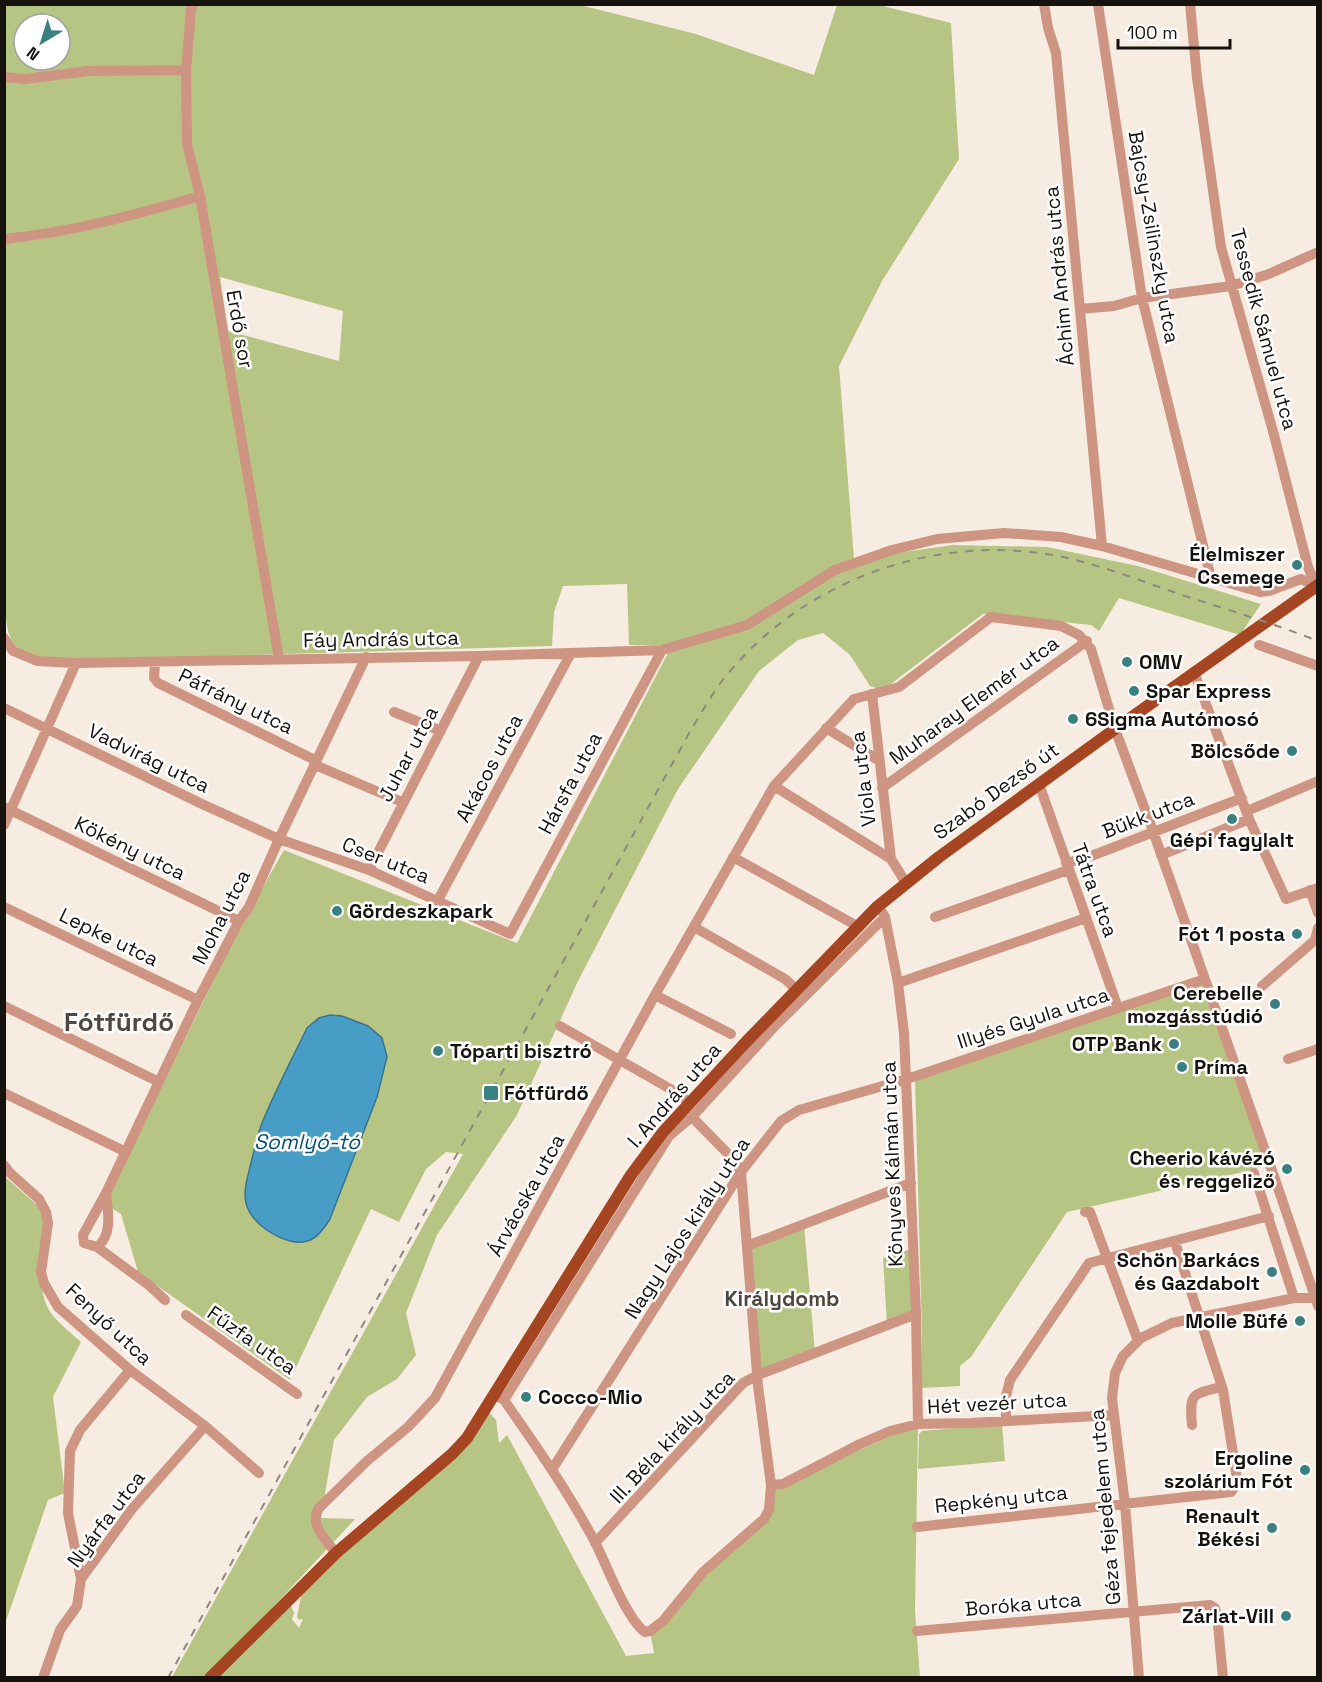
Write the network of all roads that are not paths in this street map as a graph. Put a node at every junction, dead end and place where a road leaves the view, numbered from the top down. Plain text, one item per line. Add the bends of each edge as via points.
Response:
1 (193, 4) edge
2 (1044, 4) edge
3 (1098, 4) edge
4 (1190, 4) edge
5 (186, 70) junction
6 (4, 76) edge
7 (200, 196) junction
8 (4, 239) edge
9 (1317, 252) edge
10 (1232, 286) junction
11 (1142, 298) junction
12 (1080, 309) junction
13 (1102, 546) junction
14 (1211, 578) junction
15 (1317, 585) edge
16 (4, 638) edge
17 (1087, 641) junction
18 (1259, 645) dead end
19 (662, 650) junction
20 (14, 651) junction
21 (572, 653) junction
22 (479, 656) junction
23 (366, 657) junction
24 (4, 658) edge
25 (279, 659) junction
26 (76, 663) junction
27 (155, 663) junction
28 (1317, 666) edge
29 (1194, 672) junction
30 (872, 694) junction
31 (4, 708) edge
32 (394, 712) dead end
33 (48, 728) junction
34 (826, 728) junction
35 (1114, 729) junction
36 (441, 731) junction
37 (878, 760) junction
38 (316, 763) junction
39 (1317, 781) edge
40 (1039, 784) junction
41 (774, 786) junction
42 (882, 788) junction
43 (1242, 798) junction
44 (402, 802) junction
45 (8, 809) edge
46 (1248, 815) junction
47 (4, 825) edge
48 (1153, 831) junction
49 (279, 839) junction
50 (1161, 855) junction
51 (733, 857) junction
52 (891, 859) junction
53 (1067, 867) junction
54 (369, 870) junction
55 (906, 883) junction
56 (1314, 889) edge
57 (438, 900) junction
58 (4, 907) edge
59 (881, 912) junction
60 (1317, 913) edge
61 (935, 916) dead end
62 (1086, 918) junction
63 (239, 921) junction
64 (694, 927) junction
65 (859, 927) junction
66 (1317, 928) edge
67 (510, 934) joint
68 (1205, 979) junction
69 (898, 983) junction
70 (1262, 986) dead end
71 (797, 990) junction
72 (655, 995) junction
73 (198, 1000) junction
74 (4, 1006) edge
75 (1118, 1008) junction
76 (560, 1026) dead end
77 (731, 1034) dead end
78 (1317, 1049) edge
79 (1288, 1059) dead end
80 (620, 1061) junction
81 (907, 1079) junction
82 (159, 1082) junction
83 (4, 1093) edge
84 (689, 1102) junction
85 (692, 1117) junction
86 (126, 1152) junction
87 (4, 1165) edge
88 (741, 1172) junction
89 (1254, 1173) dead end
90 (911, 1183) junction
91 (106, 1193) junction
92 (1085, 1212) dead end
93 (1269, 1216) junction
94 (1175, 1242) junction
95 (747, 1246) junction
96 (97, 1247) junction
97 (1107, 1258) junction
98 (1314, 1281) edge
99 (1294, 1298) junction
100 (165, 1300) dead end
101 (1317, 1302) edge
102 (916, 1314) junction
103 (186, 1315) dead end
104 (1200, 1317) junction
105 (1138, 1341) junction
106 (130, 1370) junction
107 (758, 1375) junction
108 (1222, 1387) junction
109 (297, 1394) dead end
110 (500, 1398) junction
111 (1114, 1415) junction
112 (1006, 1421) junction
113 (918, 1424) junction
114 (1192, 1425) dead end
115 (205, 1426) junction
116 (553, 1468) junction
117 (259, 1473) dead end
118 (771, 1485) junction
119 (1125, 1504) junction
120 (917, 1527) dead end
121 (595, 1543) junction
122 (336, 1553) junction
123 (81, 1579) junction
124 (1132, 1612) junction
125 (916, 1631) dead end
126 (43, 1677) edge
127 (210, 1677) edge
128 (1138, 1677) edge
129 (1223, 1677) edge

1 - 5 street, Erdő sor
2 - 12 street, Áchim András utca via 1056,53
3 - 11 street, Bajcsy-Zsilinszky utca
4 - 10 street, Tessedik Sámuel utca via 1221,247
5 - 6 street via 88,71 24,79
5 - 7 street, Erdő sor via 187,144
7 - 8 street via 118,220
7 - 25 street, Erdő sor
9 - 10 street
10 - 11 street
10 - 15 street, Tessedik Sámuel utca via 1308,567
11 - 12 street
11 - 14 street, Bajcsy-Zsilinszky utca
12 - 13 street, Áchim András utca
13 - 14 street, Fáy András utca
13 - 19 street, Fáy András utca via 1061,537 1004,533 937,539 835,570 747,625
14 - 15 street, Fáy András utca via 1260,592 1301,579
15 - 29 main road, Szabó Dezső út
16 - 20 street
17 - 30 street, Árvácska utca via 1061,626 991,617 899,687
17 - 35 street
17 - 42 street, Muharay Elemér utca
18 - 28 street
19 - 21 street, Fáy András utca
19 - 67 street, Hársfa utca
20 - 24 street
20 - 26 street, Fáy András utca via 37,661
21 - 22 street, Fáy András utca
21 - 57 street, Akácos utca
22 - 23 street, Fáy András utca
22 - 36 street, Juhar utca
23 - 25 street, Fáy András utca
23 - 38 street, Moha utca
25 - 27 street, Fáy András utca
26 - 27 street, Fáy András utca
26 - 33 street
27 - 38 street, Páfrány utca via 154,678 158,682
29 - 35 main road, Szabó Dezső út
29 - 43 street
30 - 34 street, Árvácska utca via 854,699
30 - 37 street, Viola utca
31 - 33 street, Vadvirág utca
32 - 36 street
33 - 45 street
33 - 49 street, Vadvirág utca
34 - 37 street
34 - 41 street, Árvácska utca
35 - 40 main road, Szabó Dezső út
35 - 48 street
36 - 44 street, Juhar utca
37 - 42 street, Viola utca
38 - 44 street
38 - 49 street, Moha utca
39 - 46 street, Bükk utca
40 - 53 street, Tátra utca
40 - 55 main road, Szabó Dezső út
41 - 51 street, Árvácska utca
41 - 52 street
42 - 52 street, Viola utca
43 - 46 street
43 - 48 street, Bükk utca
44 - 54 street, Juhar utca
45 - 47 street
45 - 63 street, Kökény utca
46 - 50 street, Bükk utca
46 - 56 street via 1286,899
48 - 50 street
48 - 53 street, Bükk utca
49 - 54 street, Cser utca
49 - 63 street, Moha utca
50 - 68 street
51 - 64 street, Árvácska utca
51 - 65 street
52 - 55 street
53 - 61 street, Bükk utca
53 - 62 street, Tátra utca
54 - 57 street, Cser utca
55 - 59 main road, Szabó Dezső út
56 - 60 street
57 - 67 street, Cser utca
58 - 73 street, Lepke utca
59 - 65 main road, I. András utca
59 - 69 street, Könyves Kálmán utca
59 - 85 street, I. András utca
62 - 69 street
62 - 75 street, Tátra utca
63 - 73 street, Moha utca
64 - 71 street via 785,979
64 - 72 street, Árvácska utca
65 - 71 main road, I. András utca
66 - 70 street via 1315,940
68 - 75 street, Illyés Gyula utca
68 - 98 street
69 - 81 street, Könyves Kálmán utca
71 - 84 main road, I. András utca
72 - 77 street
72 - 80 street, Árvácska utca
73 - 82 street, Moha utca
74 - 82 street
75 - 81 street, Illyés Gyula utca
76 - 80 street
78 - 79 street
80 - 84 street
80 - 122 street, Árvácska utca via 435,1398 318,1509 315,1525
81 - 88 street, Nagy Lajos király utca via 799,1110 781,1120
81 - 90 street, Könyves Kálmán utca
82 - 86 street, Moha utca
83 - 86 street
84 - 110 main road, I. András utca via 631,1175
85 - 88 street
85 - 110 street, I. András utca via 669,1136
86 - 91 street, Moha utca
87 - 106 street, Fenyő utca via 39,1199 46,1212 41,1272 58,1306
88 - 95 street
88 - 116 street, Nagy Lajos király utca
89 - 93 street
90 - 95 street
90 - 102 street, Könyves Kálmán utca
91 - 96 street, Moha utca via 107,1231
91 - 96 street, Moha utca via 83,1235 84,1244
92 - 97 street via 1090,1212
93 - 94 street
93 - 99 street
94 - 97 street
94 - 104 street, Repkény utca
95 - 107 street
96 - 100 street
97 - 105 street
97 - 112 street via 1089,1263 1010,1380
98 - 101 street
99 - 101 street, Géza fejedelem utca
99 - 104 street, Géza fejedelem utca
102 - 107 street, III. Béla király utca
102 - 113 street, Könyves Kálmán utca
103 - 109 street, Fűzfa utca
104 - 105 street, Géza fejedelem utca via 1172,1323
104 - 108 street, Repkény utca
105 - 111 street, Géza fejedelem utca via 1123,1356 1115,1373
106 - 115 street, Fenyő utca
106 - 123 street via 80,1430 70,1451 68,1513
107 - 118 street
107 - 121 street, III. Béla király utca via 743,1383
108 - 114 street via 1193,1398
108 - 119 street, Repkény utca via 1236,1485 1231,1491
110 - 116 street
110 - 122 main road via 452,1454
111 - 112 street, Hét vezér utca
111 - 119 street, Géza fejedelem utca
112 - 113 street, Hét vezér utca
113 - 118 street, Hét vezér utca via 890,1431 783,1484
115 - 117 street, Fenyő utca
115 - 123 street, Nyárfa utca via 132,1509
116 - 121 street
118 - 121 street via 769,1510 764,1519 703,1572 650,1631 645,1632 634,1621
119 - 120 street, Repkény utca
119 - 124 street, Géza fejedelem utca
122 - 127 main road
123 - 126 street, Nyárfa utca via 77,1606 60,1630
124 - 125 street, Boróka utca
124 - 128 street, Géza fejedelem utca
124 - 129 street, Boróka utca via 1210,1605 1215,1608

